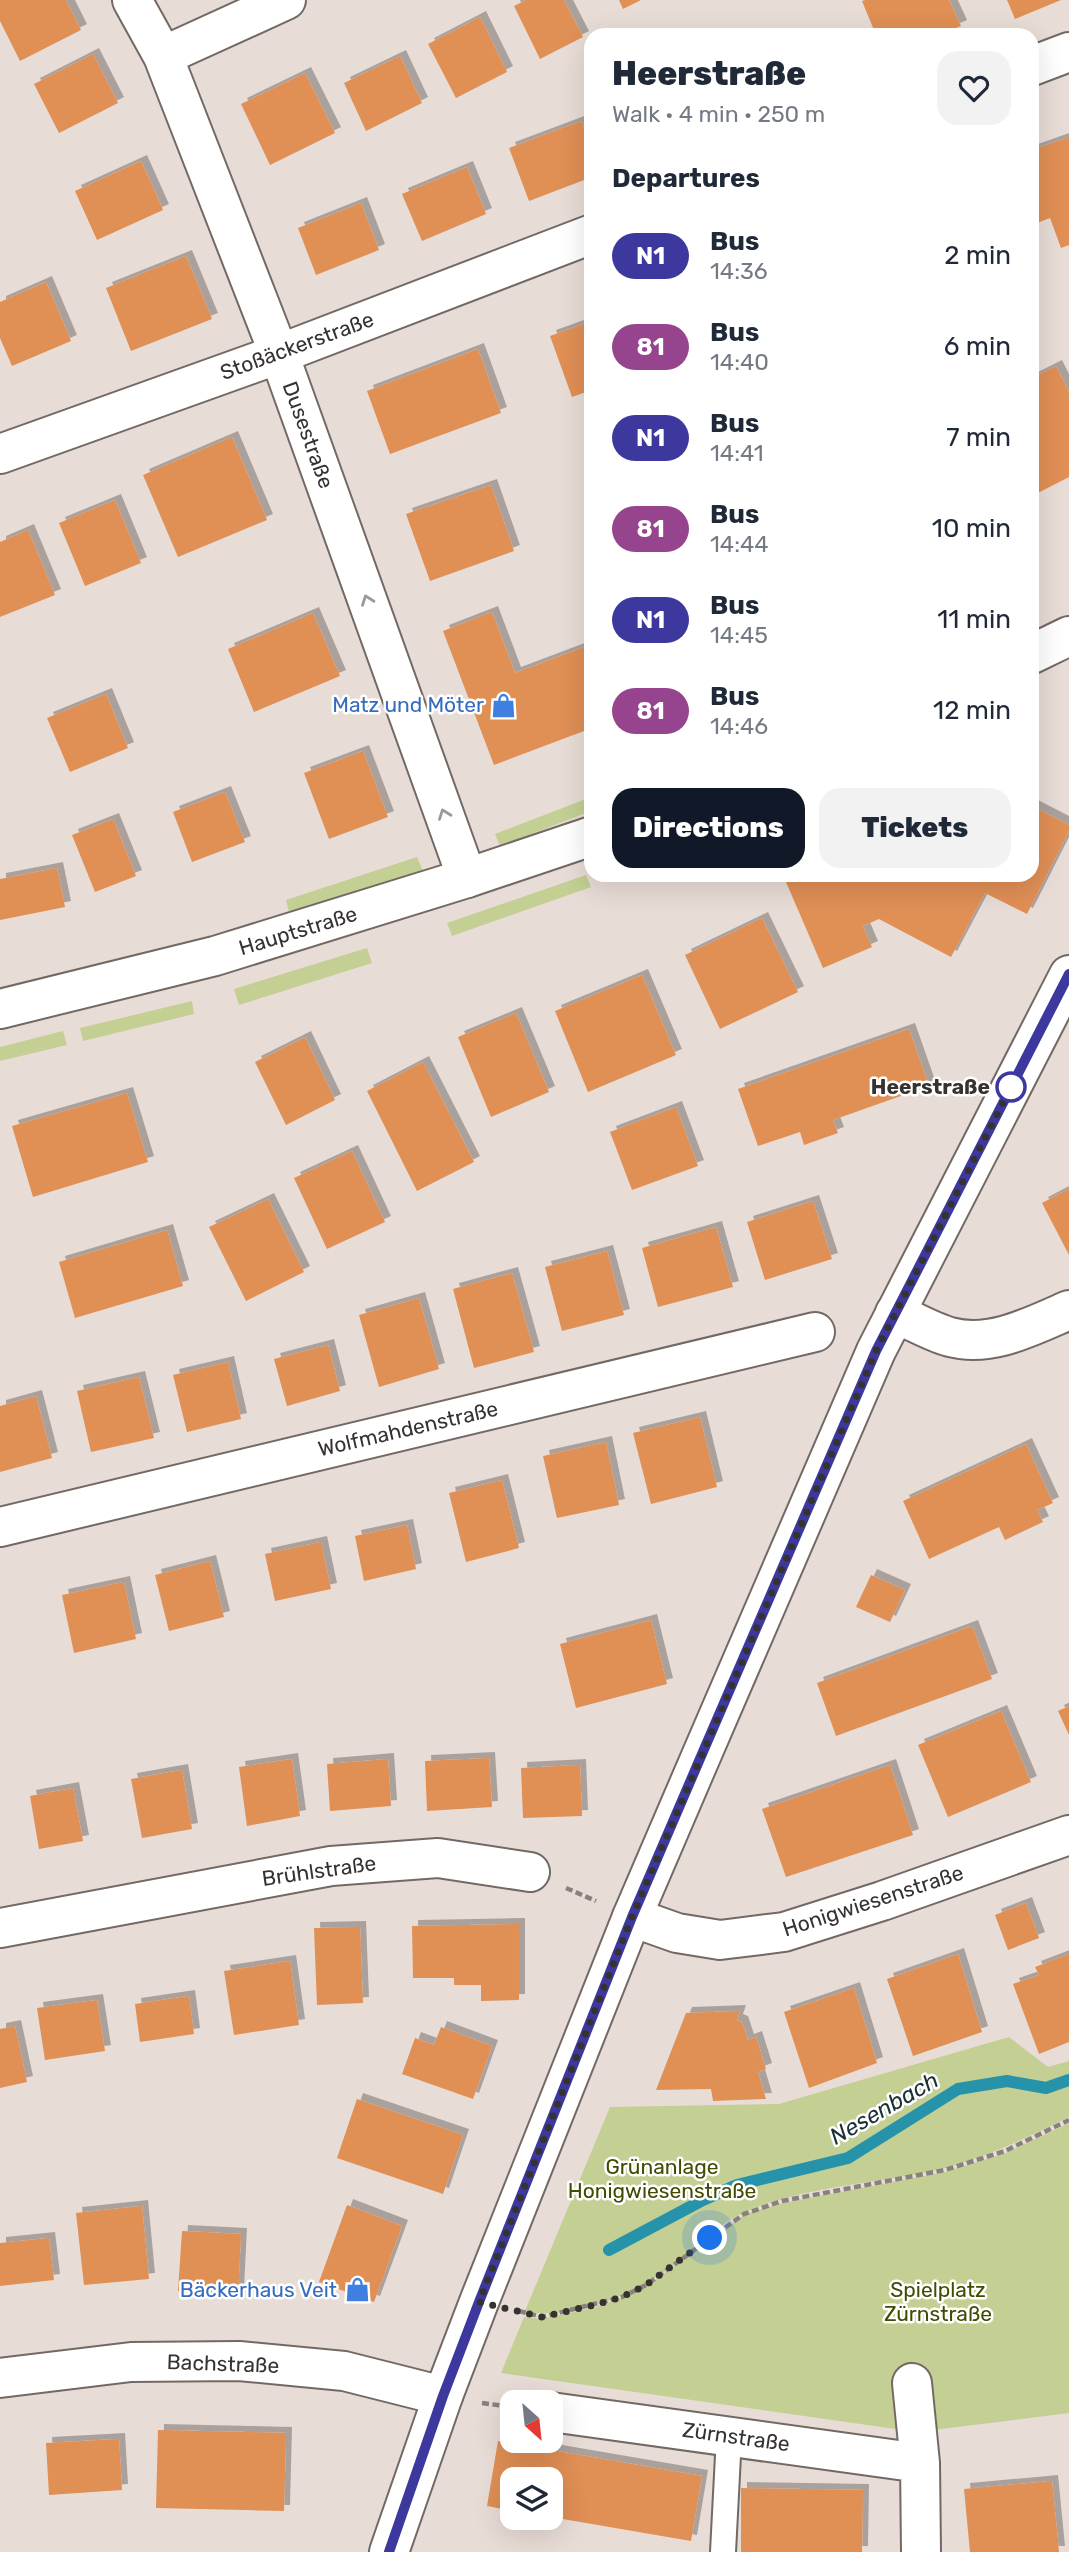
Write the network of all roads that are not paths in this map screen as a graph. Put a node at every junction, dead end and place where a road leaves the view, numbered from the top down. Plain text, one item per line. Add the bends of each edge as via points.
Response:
1 (132, 0) edge
2 (286, 0) edge
3 (1069, 52) edge
4 (163, 56) junction
5 (1039, 63) edge
6 (584, 237) edge
7 (279, 354) junction
8 (0, 454) edge
9 (1069, 636) edge
10 (1039, 651) edge
11 (584, 839) edge
12 (467, 878) junction
13 (1069, 975) edge
14 (0, 1009) edge
15 (1069, 1310) edge
16 (895, 1313) junction
17 (816, 1332) dead end
18 (0, 1527) edge
19 (1069, 1835) edge
20 (530, 1872) road end
21 (632, 1917) junction
22 (0, 1928) edge
23 (0, 2378) edge
24 (912, 2383) dead end
25 (443, 2396) junction
26 (564, 2414) edge
27 (729, 2436) junction
28 (920, 2463) junction
29 (389, 2552) edge
30 (723, 2552) edge
31 (921, 2552) edge

1 - 4 street, Dusestraße
2 - 4 street
3 - 5 street
4 - 7 street, Dusestraße
6 - 7 street, Stoßäckerstraße
7 - 8 street, Stoßäckerstraße
12 -> 7 street, Dusestraße
9 - 10 street
11 - 12 street, Hauptstraße
12 - 14 street, Hauptstraße via 215,956
13 - 16 street
15 - 16 street via 995,1339 951,1337
16 - 21 street
17 - 18 street, Wolfmahdenstraße
19 - 21 street, Honigwiesenstraße via 784,1932 720,1940 677,1933
20 - 22 street, Brühlstraße via 438,1858 331,1866
21 - 25 street
23 - 25 street, Bachstraße via 131,2362 239,2361 344,2371
24 - 28 street
25 - 29 street
26 - 27 street, Zürnstraße
27 - 28 street, Zürnstraße
27 - 30 lane
28 - 31 street

